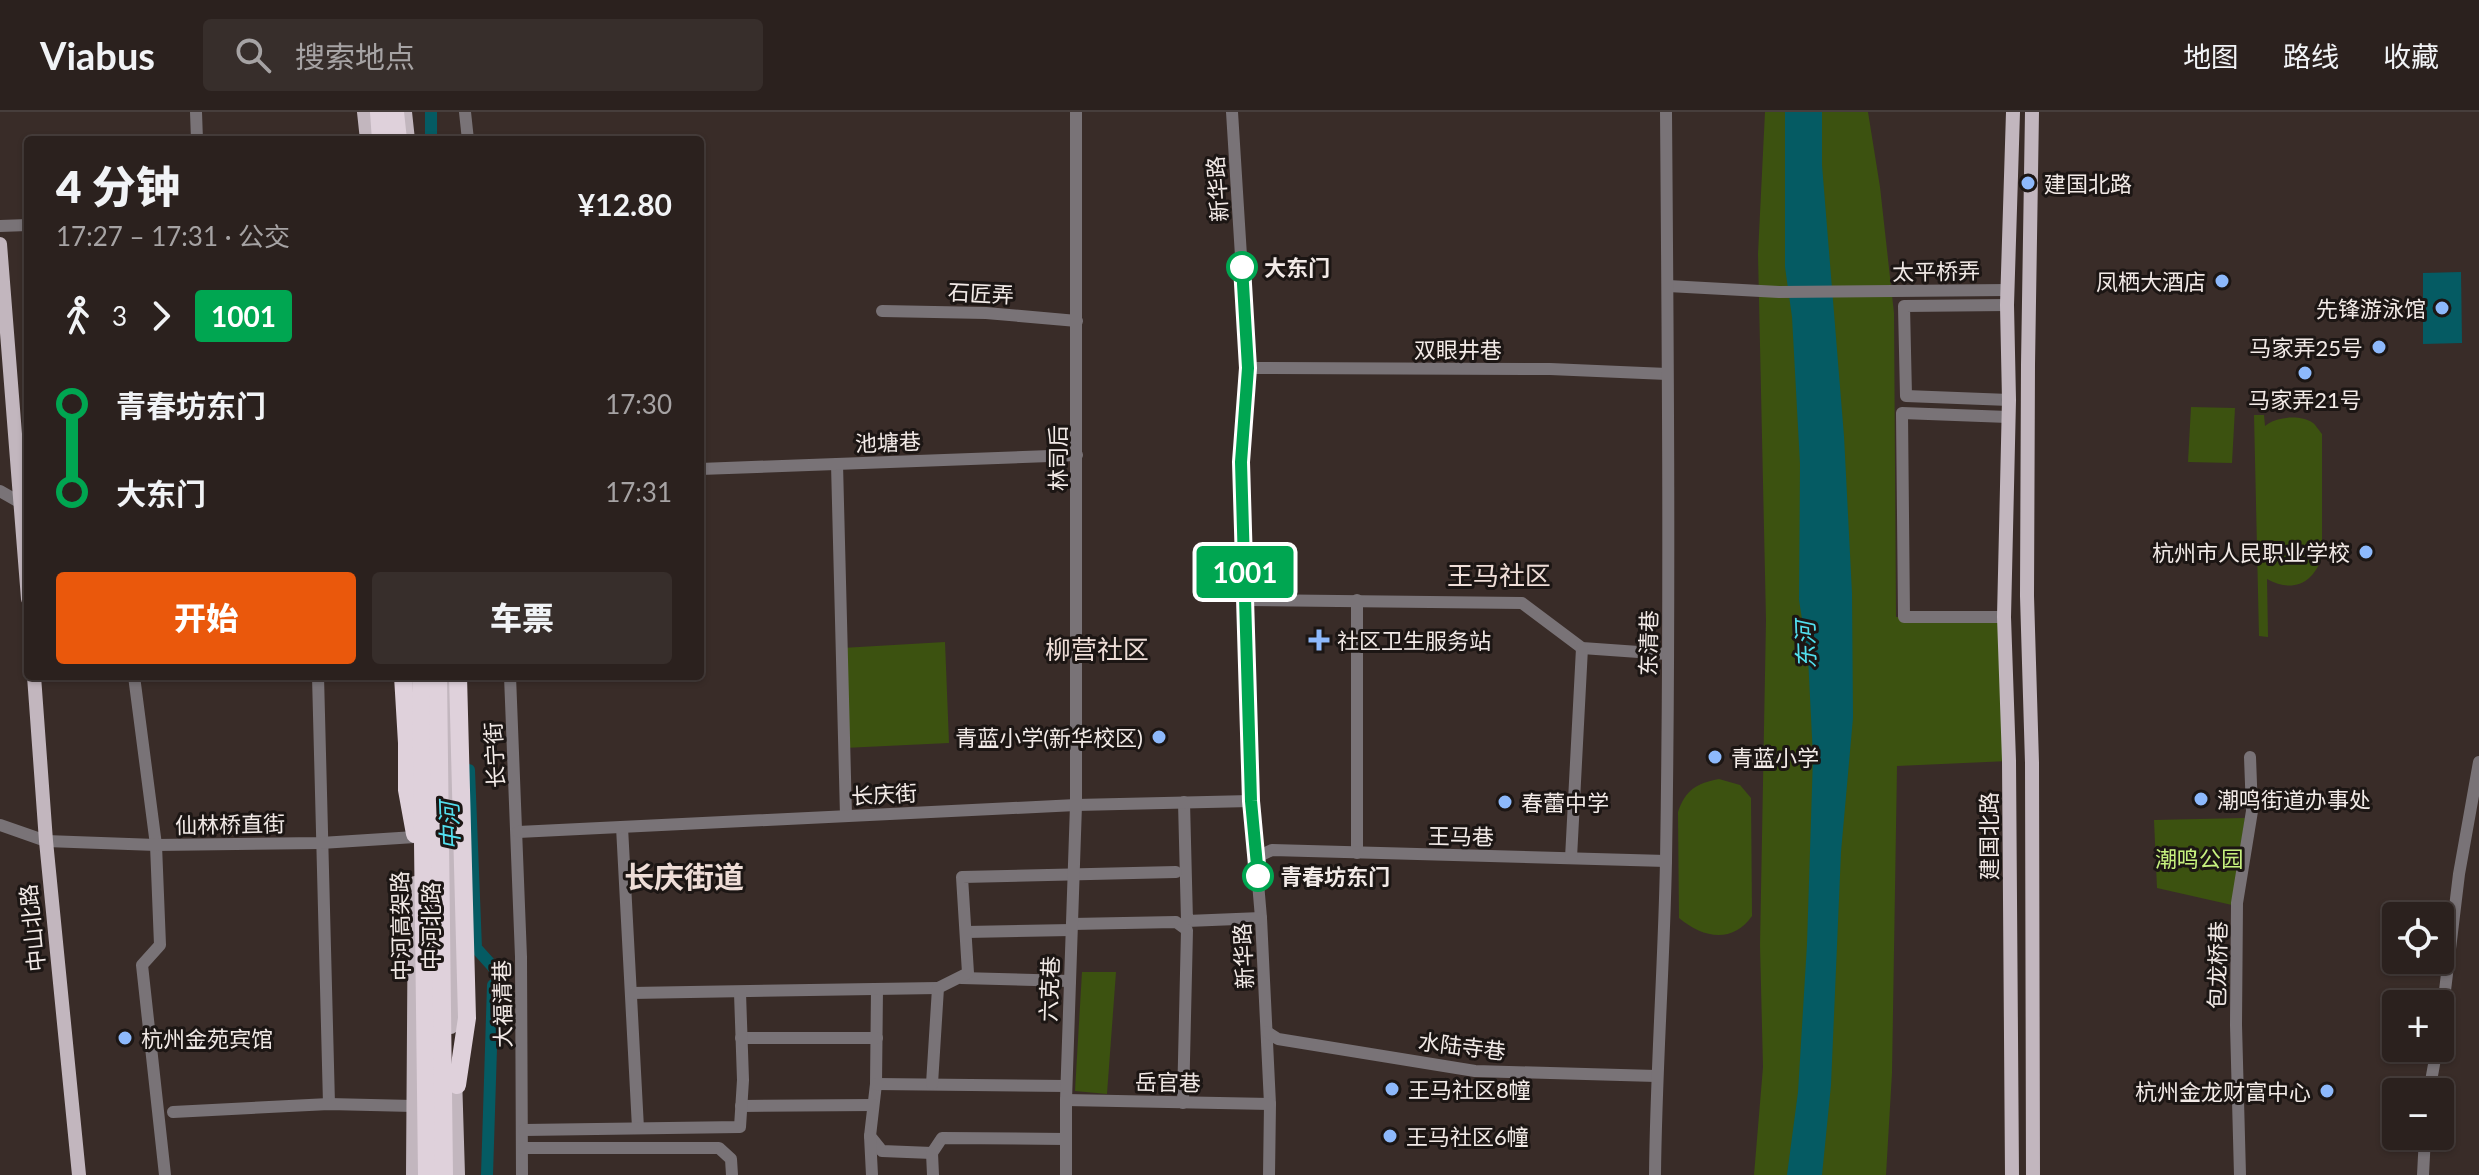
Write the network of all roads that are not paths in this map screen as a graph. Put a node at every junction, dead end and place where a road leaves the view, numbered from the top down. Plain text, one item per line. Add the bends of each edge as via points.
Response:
1 (196, 112) edge
2 (364, 112) edge
3 (379, 112) edge
4 (395, 112) edge
5 (405, 112) edge
6 (465, 112) edge
7 (1076, 112) edge
8 (1232, 112) edge
9 (1666, 112) edge
10 (2013, 112) edge
11 (2032, 112) edge
12 (197, 136) edge
13 (367, 136) edge
14 (381, 136) edge
15 (398, 136) edge
16 (408, 136) edge
17 (468, 136) edge
18 (24, 225) edge
19 (0, 226) edge
20 (0, 244) edge
21 (1668, 286) junction
22 (2008, 298) junction
23 (882, 311) dead end
24 (1077, 321) junction
25 (1248, 368) junction
26 (1667, 374) junction
27 (2009, 400) junction
28 (2008, 417) junction
29 (22, 437) edge
30 (1077, 455) junction
31 (837, 464) junction
32 (704, 469) edge
33 (0, 491) edge
34 (21, 503) junction
35 (24, 544) edge
36 (1246, 600) junction
37 (1357, 600) junction
38 (2004, 617) junction
39 (1582, 648) junction
40 (1667, 654) junction
41 (34, 680) edge
42 (135, 680) edge
43 (318, 680) edge
44 (403, 680) edge
45 (412, 680) edge
46 (421, 680) edge
47 (438, 680) edge
48 (447, 680) edge
49 (458, 680) edge
50 (510, 680) edge
51 (2250, 757) dead end
52 (2479, 762) edge
53 (1251, 801) junction
54 (1184, 802) junction
55 (1076, 805) junction
56 (846, 816) junction
57 (0, 825) edge
58 (622, 827) junction
59 (518, 832) junction
60 (415, 837) junction
61 (46, 841) junction
62 (321, 843) junction
63 (156, 845) junction
64 (1357, 853) junction
65 (1257, 857) junction
66 (1571, 858) junction
67 (1666, 861) junction
68 (1176, 872) dead end
69 (1073, 873) junction
70 (1261, 918) junction
71 (1072, 927) junction
72 (966, 932) junction
73 (960, 978) junction
74 (1070, 981) junction
75 (938, 988) junction
76 (877, 989) junction
77 (2445, 990) edge
78 (631, 993) junction
79 (740, 993) junction
80 (1267, 1032) junction
81 (741, 1038) junction
82 (877, 1038) junction
83 (1656, 1076) junction
84 (876, 1084) junction
85 (932, 1084) junction
86 (457, 1085) junction
87 (1066, 1086) junction
88 (1066, 1100) junction
89 (1183, 1103) junction
90 (329, 1104) junction
91 (1270, 1104) junction
92 (873, 1105) junction
93 (413, 1106) junction
94 (741, 1106) junction
95 (173, 1112) dead end
96 (638, 1128) junction
97 (524, 1130) junction
98 (870, 1136) junction
99 (1066, 1139) junction
100 (523, 1148) junction
101 (2424, 1150) edge
102 (932, 1153) junction
103 (79, 1175) edge
104 (165, 1175) edge
105 (413, 1175) edge
106 (427, 1175) edge
107 (444, 1175) edge
108 (458, 1175) edge
109 (522, 1175) edge
110 (732, 1175) edge
111 (872, 1175) edge
112 (933, 1175) edge
113 (1066, 1175) edge
114 (1269, 1175) edge
115 (1655, 1175) edge
116 (2012, 1175) edge
117 (2033, 1175) edge
118 (2240, 1175) edge
119 (2423, 1175) edge

1 - 12 street
2 - 13 main road
3 - 14 highway
4 - 15 highway
5 - 16 main road
6 - 17 street
7 - 24 street, 林司后
8 - 25 street, 新华路
9 - 21 street, 东清巷
10 - 22 main road, 建国北路
11 - 117 main road, 建国北路 via 2027,596
18 - 19 street
20 - 29 main road
21 - 22 street, 太平桥弄
21 - 26 street, 东清巷
22 - 27 main road, 建国北路
22 - 27 street via 1904,306 1906,396
23 - 24 street, 石匠弄
24 - 30 street, 林司后
25 - 26 street, 双眼井巷
25 - 36 street, 新华路 via 1241,462
26 - 40 street, 东清巷
27 - 28 main road, 建国北路
28 - 38 main road, 建国北路
28 - 38 street via 1902,413 1904,617
29 - 34 main road
30 - 31 street, 池塘巷
30 - 55 street, 林司后
31 - 32 street, 池塘巷
31 - 56 street
33 - 34 street
34 - 35 main road
36 - 37 street
36 - 53 street, 新华路
37 - 39 street via 1522,603
37 - 64 street
38 - 116 main road, 建国北路
39 - 40 street
39 - 66 street
40 - 67 street, 东清巷
41 - 61 main road, 中山北路
42 - 63 street
43 - 62 street
44 - 60 highway via 407,790
45 - 60 main road, 中河北路
46 - 106 highway, 中河高架路
47 - 107 highway, 中河高架路
48 - 86 main road, 中河北路 via 453,834 451,1060
49 - 86 highway via 467,1018
50 - 59 street, 长宁街
51 - 118 street, 包龙桥巷 via 2252,811 2237,903
52 - 77 street
53 - 54 street, 长庆街
53 - 65 street, 新华路
54 - 55 street, 长庆街
54 - 70 street via 1187,921
55 - 56 street, 长庆街
55 - 69 street, 六克巷
56 - 58 street, 长庆街
57 - 61 street, 仙林桥直街
58 - 59 street, 长庆街
58 - 78 street
59 - 97 street, 大福清巷
60 - 62 street, 仙林桥直街
60 - 93 main road, 中河北路
61 - 63 street, 仙林桥直街
61 - 103 main road, 中山北路
62 - 63 street, 仙林桥直街
62 - 90 street
63 - 104 street via 160,945 142,965
64 - 65 street, 王马巷 via 1272,850
64 - 66 street, 王马巷
65 - 70 street, 新华路
66 - 67 street, 王马巷
67 - 83 street, 东清巷
68 - 69 street
69 - 71 street, 六克巷
69 - 72 street via 962,877
70 - 80 street, 新华路
71 - 72 street
71 - 74 street, 六克巷
71 - 89 street via 1176,922 1187,930
72 - 73 street via 968,973
73 - 74 street
73 - 75 street
74 - 87 street, 六克巷
75 - 76 street
75 - 85 street
76 - 79 street
76 - 82 street
78 - 79 street
78 - 96 street
79 - 81 street
80 - 83 street, 水陆寺巷 via 1278,1039 1475,1071
80 - 91 street, 新华路
81 - 82 street
81 - 94 street
82 - 84 street
83 - 115 street, 东清巷
84 - 85 street
84 - 92 street
85 - 87 street
86 - 108 main road, 中河北路
87 - 88 street, 六克巷
88 - 89 street, 岳官巷
88 - 99 street, 六克巷
89 - 91 street, 岳官巷
90 - 93 street
90 - 95 street
91 - 114 street, 新华路
92 - 94 street
92 - 98 street
93 - 105 main road, 中河北路
94 - 96 street via 740,1127
96 - 97 street
97 - 100 street, 大福清巷
98 - 102 street via 882,1151
98 - 111 street
99 - 102 street via 942,1138
99 - 113 street, 六克巷
100 - 109 street, 大福清巷
100 - 110 street via 719,1148 731,1159
101 - 119 street
102 - 112 street

